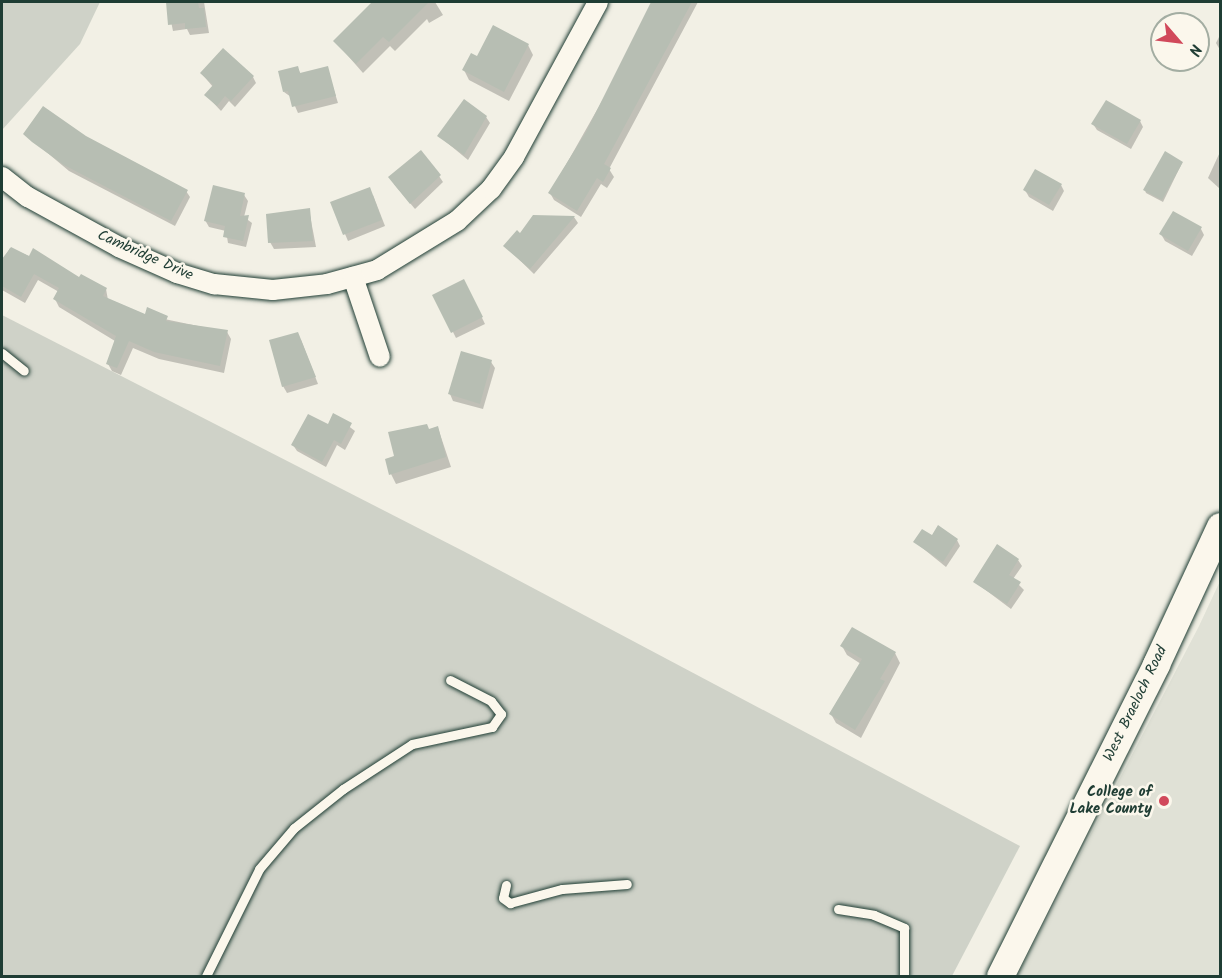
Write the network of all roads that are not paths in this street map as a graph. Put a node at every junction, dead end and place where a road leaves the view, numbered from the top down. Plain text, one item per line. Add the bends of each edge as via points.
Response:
1 (598, 2) edge
2 (2, 177) edge
3 (353, 277) junction
4 (2, 353) edge
5 (380, 357) dead end
6 (24, 371) dead end
7 (1221, 526) edge
8 (450, 680) dead end
9 (627, 884) dead end
10 (506, 885) dead end
11 (838, 909) dead end
12 (206, 976) edge
13 (904, 976) edge
14 (1000, 976) edge

1 - 3 street, Cambridge Drive via 514,157 491,189 457,221 417,249 377,270
2 - 3 street, Cambridge Drive via 119,247 177,273 214,284 273,290
3 - 5 street
4 - 6 lane
7 - 14 street, West Braeloch Road
8 - 12 lane via 492,701 501,714 492,727 412,744 343,789 294,828 259,869
9 - 10 lane via 562,889 510,903 503,898
11 - 13 lane via 874,915 904,928

